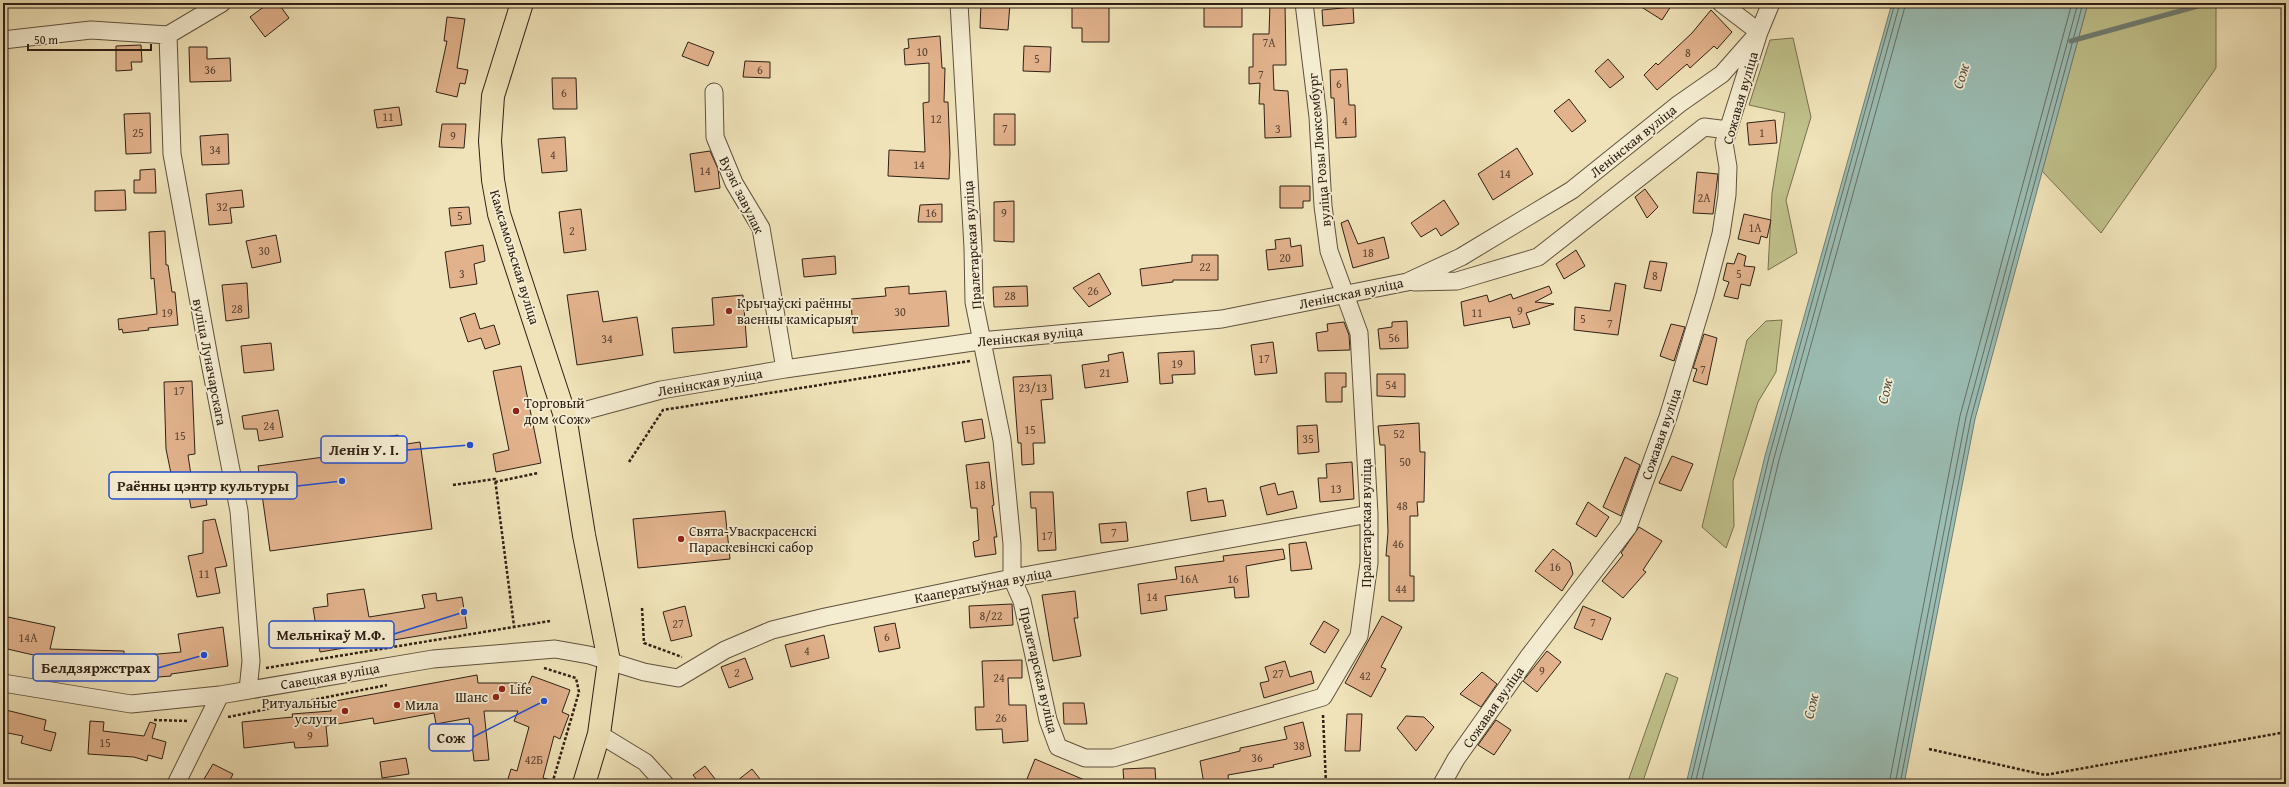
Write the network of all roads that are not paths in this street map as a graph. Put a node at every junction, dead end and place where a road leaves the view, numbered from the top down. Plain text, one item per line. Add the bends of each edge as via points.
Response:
1 (222, 3) edge
2 (522, 3) edge
3 (959, 3) edge
4 (1304, 3) edge
5 (1721, 3) edge
6 (1771, 3) edge
7 (1759, 32) junction
8 (168, 35) junction
9 (3, 40) edge
10 (714, 92) dead end
11 (1728, 130) junction
12 (1407, 282) junction
13 (1344, 296) junction
14 (980, 341) junction
15 (785, 369) junction
16 (565, 416) junction
17 (1368, 514) junction
18 (1012, 578) junction
19 (609, 661) junction
20 (3, 683) edge
21 (248, 690) junction
22 (220, 695) junction
23 (600, 734) junction
24 (176, 784) edge
25 (584, 784) edge
26 (666, 784) edge
27 (1442, 784) edge

1 - 8 street
2 - 16 main road, Камсамольская вуліца via 493,96 490,141 493,180 499,214
3 - 14 street, Пралетарская вуліца via 974,302
4 - 13 street, вуліца Розы Люксембург via 1318,117 1323,206 1329,251
5 - 7 street
6 - 7 street, Ленінская вуліца
7 - 11 street, Сожавая вуліца
7 - 12 street, Ленінская вуліца via 1722,74 1679,104 1572,190 1461,257
8 - 9 street via 91,30
8 - 21 street, вуліца Луначарскага via 172,154 239,511 251,661
10 - 15 street, Вузкі завулак via 715,137 734,183 761,228
11 - 12 street via 1704,127 1538,257 1457,282
11 - 27 street, Сожавая вуліца via 1724,143 1728,167 1727,195 1721,234 1668,417 1628,527 1528,656 1456,759
12 - 13 street, Ленінская вуліца
13 - 14 street, Ленінская вуліца via 1222,319
13 - 17 street, Пралетарская вуліца via 1359,333
14 - 15 street, Ленінская вуліца
14 - 18 street, Пралетарская вуліца via 995,399 1002,440 1012,544
15 - 16 street, Ленінская вуліца via 661,390
16 - 19 main road via 584,535
17 - 18 street, Кааператыўная вуліца
17 - 18 street, Пралетарская вуліца via 1369,563 1359,636 1323,697 1113,758 1085,758 1058,747 1048,720 1022,601
18 - 19 street, Кааператыўная вуліца via 772,630 725,650 678,678 644,672
19 - 21 street, Савецкая вуліца via 555,649 433,659
19 - 23 main road
20 - 22 street, Савецкая вуліца via 131,704
21 - 22 street, Савецкая вуліца
22 - 24 street
23 - 25 main road
23 - 26 street via 645,762

